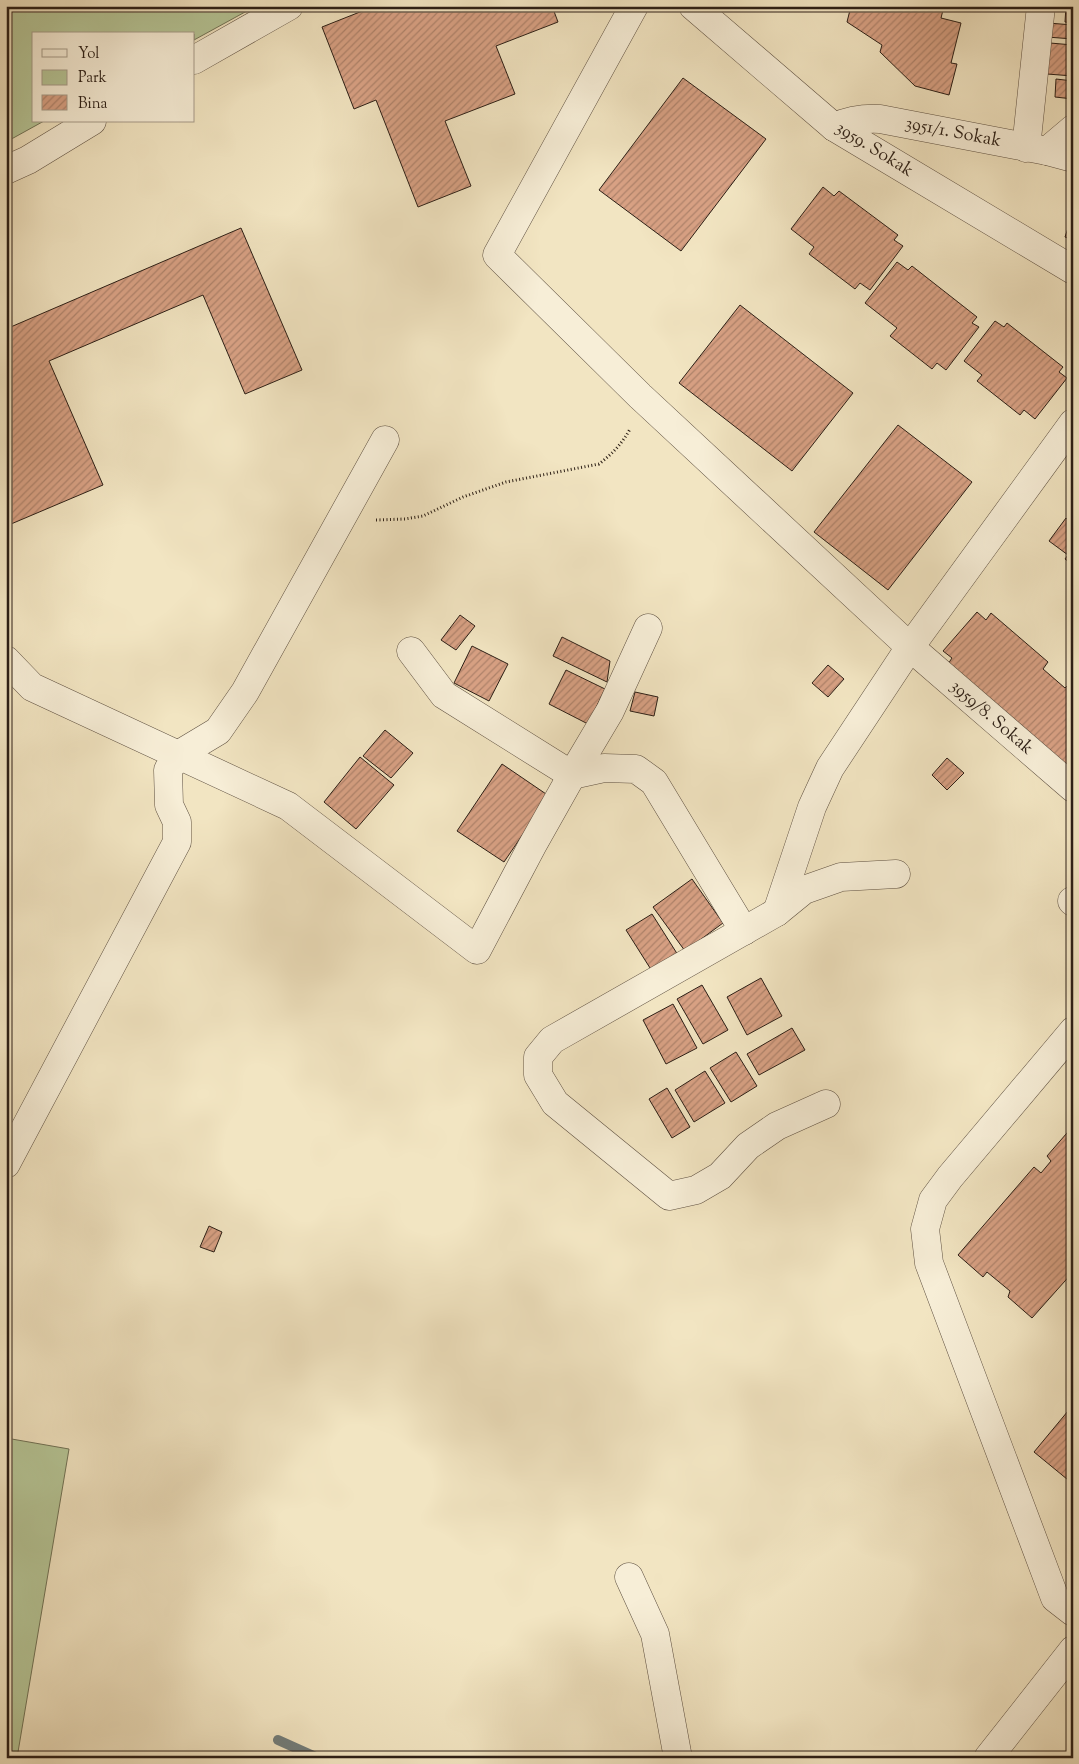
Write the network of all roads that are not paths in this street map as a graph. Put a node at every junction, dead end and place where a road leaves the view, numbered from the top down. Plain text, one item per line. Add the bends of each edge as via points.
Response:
1 (289, 6) edge
2 (634, 6) edge
3 (693, 6) edge
4 (1041, 6) edge
5 (195, 59) edge
6 (90, 122) edge
7 (834, 127) junction
8 (1073, 129) edge
9 (1049, 152) edge
10 (6, 170) edge
11 (1073, 270) edge
12 (1073, 423) edge
13 (385, 440) dead end
14 (648, 628) dead end
15 (910, 647) junction
16 (411, 651) dead end
17 (6, 660) edge
18 (178, 755) junction
19 (572, 775) junction
20 (1073, 788) edge
21 (896, 874) dead end
22 (777, 912) junction
23 (744, 931) junction
24 (1073, 1032) edge
25 (826, 1104) dead end
26 (6, 1164) edge
27 (629, 1577) dead end
28 (1073, 1612) edge
29 (1073, 1650) edge
30 (678, 1758) edge
31 (988, 1758) edge

1 - 5 street
2 - 15 street, 3959/8. Sokak via 497,255 640,396
3 - 7 street, 3959. Sokak
4 - 9 street
6 - 10 street
7 - 9 street, 3951/1. Sokak via 863,118 880,119
7 - 11 street, 3959. Sokak
8 - 9 street
12 - 15 street
13 - 18 street via 245,692 218,731
14 - 19 street via 610,711
15 - 20 street, 3959/8. Sokak
15 - 22 street via 830,768 812,807
16 - 19 street via 444,695
17 - 18 street via 32,688
18 - 19 street via 288,806 477,950
18 - 26 street via 168,770 169,805 177,822 177,842
19 - 23 street via 604,768 636,769 654,782
21 - 22 street via 841,877 804,890
22 - 23 street
23 - 25 street via 552,1040 538,1057 538,1075 555,1102 669,1196 696,1190 720,1176 748,1146 777,1126
24 - 28 street via 950,1177 934,1200 925,1229 929,1264 1055,1598
27 - 30 street via 656,1634
29 - 31 street

